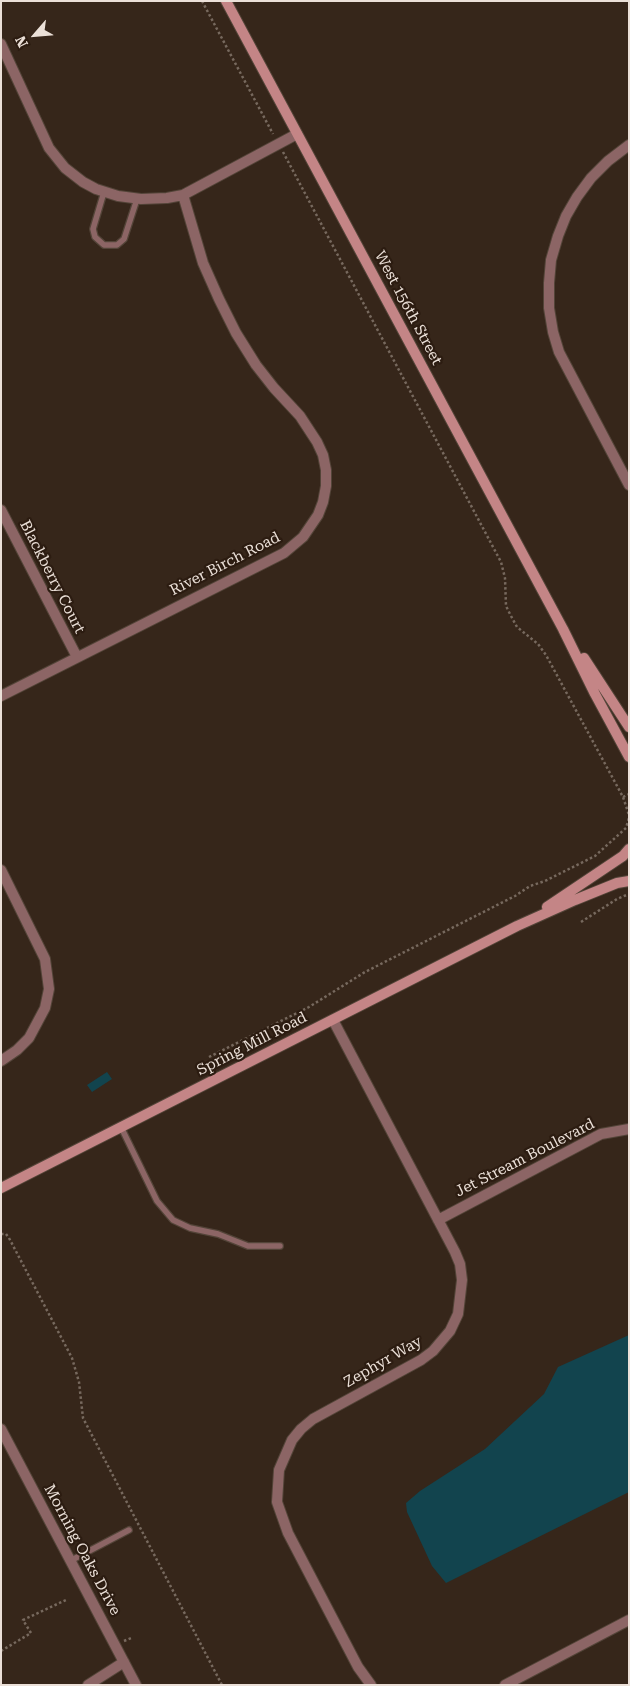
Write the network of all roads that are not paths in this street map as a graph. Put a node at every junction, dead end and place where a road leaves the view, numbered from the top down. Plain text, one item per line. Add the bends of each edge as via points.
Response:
1 (226, 1) edge
2 (1, 44) edge
3 (297, 134) junction
4 (629, 145) edge
5 (104, 192) junction
6 (183, 195) junction
7 (138, 199) junction
8 (629, 485) edge
9 (1, 510) edge
10 (563, 629) junction
11 (77, 657) junction
12 (1, 696) edge
13 (629, 727) edge
14 (629, 757) edge
15 (629, 848) edge
16 (1, 870) edge
17 (629, 881) edge
18 (517, 926) junction
19 (333, 1020) junction
20 (1, 1060) edge
21 (120, 1127) junction
22 (629, 1128) edge
23 (1, 1188) edge
24 (438, 1220) junction
25 (280, 1246) dead end
26 (1, 1429) edge
27 (129, 1530) dead end
28 (70, 1561) junction
29 (629, 1620) edge
30 (124, 1662) junction
31 (88, 1685) edge
32 (136, 1685) edge
33 (371, 1685) edge
34 (506, 1685) edge

1 - 3 street, West 156th Street
2 - 5 street via 42,134 59,161 83,182
3 - 6 street
3 - 10 street, West 156th Street
4 - 8 street via 591,178 577,197 558,236 549,283 550,316 559,352
5 - 7 street
5 - 7 lane via 93,229 95,237 104,246 117,245 126,236
6 - 7 street
6 - 11 street, River Birch Road via 203,263 236,333 256,365 300,416 323,455 326,470 323,502 303,537 284,552
9 - 11 street, Blackberry Court
10 - 13 street, West 156th Street
10 - 14 street, West 156th Street
11 - 12 street, River Birch Road
15 - 18 street, Spring Mill Road via 575,889
16 - 20 street via 45,959 49,990 45,1008 29,1038
17 - 18 street, Spring Mill Road via 617,883
18 - 19 street, Spring Mill Road
19 - 21 street, Spring Mill Road
19 - 24 street, Zephyr Way
21 - 23 street, Spring Mill Road
21 - 25 lane via 157,1201 173,1220 248,1246
22 - 24 street, Jet Stream Boulevard via 601,1134
24 - 33 street, Zephyr Way via 460,1264 462,1280 458,1314 450,1330 421,1360 328,1410 301,1429 285,1452 278,1470 277,1502 288,1533 358,1667
26 - 28 street, Morning Oaks Drive
27 - 28 lane
28 - 30 street, Morning Oaks Drive
29 - 34 street
30 - 31 street
30 - 32 street, Morning Oaks Drive

